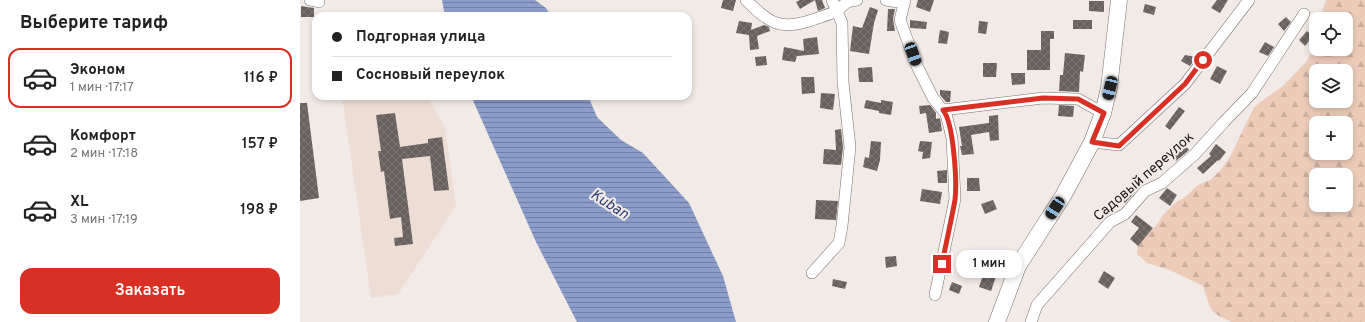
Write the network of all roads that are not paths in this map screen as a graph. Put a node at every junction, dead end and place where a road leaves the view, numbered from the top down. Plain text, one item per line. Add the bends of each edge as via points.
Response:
1 (746, 0) edge
2 (832, 0) edge
3 (857, 0) edge
4 (886, 0) edge
5 (1119, 0) edge
6 (1249, 0) edge
7 (905, 1) edge
8 (836, 11) junction
9 (1304, 14) dead end
10 (943, 110) junction
11 (1104, 113) junction
12 (1092, 142) junction
13 (812, 273) dead end
14 (935, 295) dead end
15 (997, 322) edge
16 (1030, 322) edge

1 - 8 street via 761,15 780,25 799,24
2 - 8 street
3 - 8 street via 846,2
4 - 7 street
5 - 11 main road via 1110,88
6 - 12 street via 1185,84 1119,146
7 - 10 street via 900,20 917,66 933,98
8 - 13 street via 842,23 842,82 850,147 839,243
9 - 16 street, Садовый переулок via 1252,93 1195,154 1162,183 1145,191 1125,214 1110,222 1037,305
10 - 11 street via 1043,98 1078,99
10 - 14 street via 952,138 955,199
11 - 12 main road
12 - 15 main road via 1063,196 1018,266

